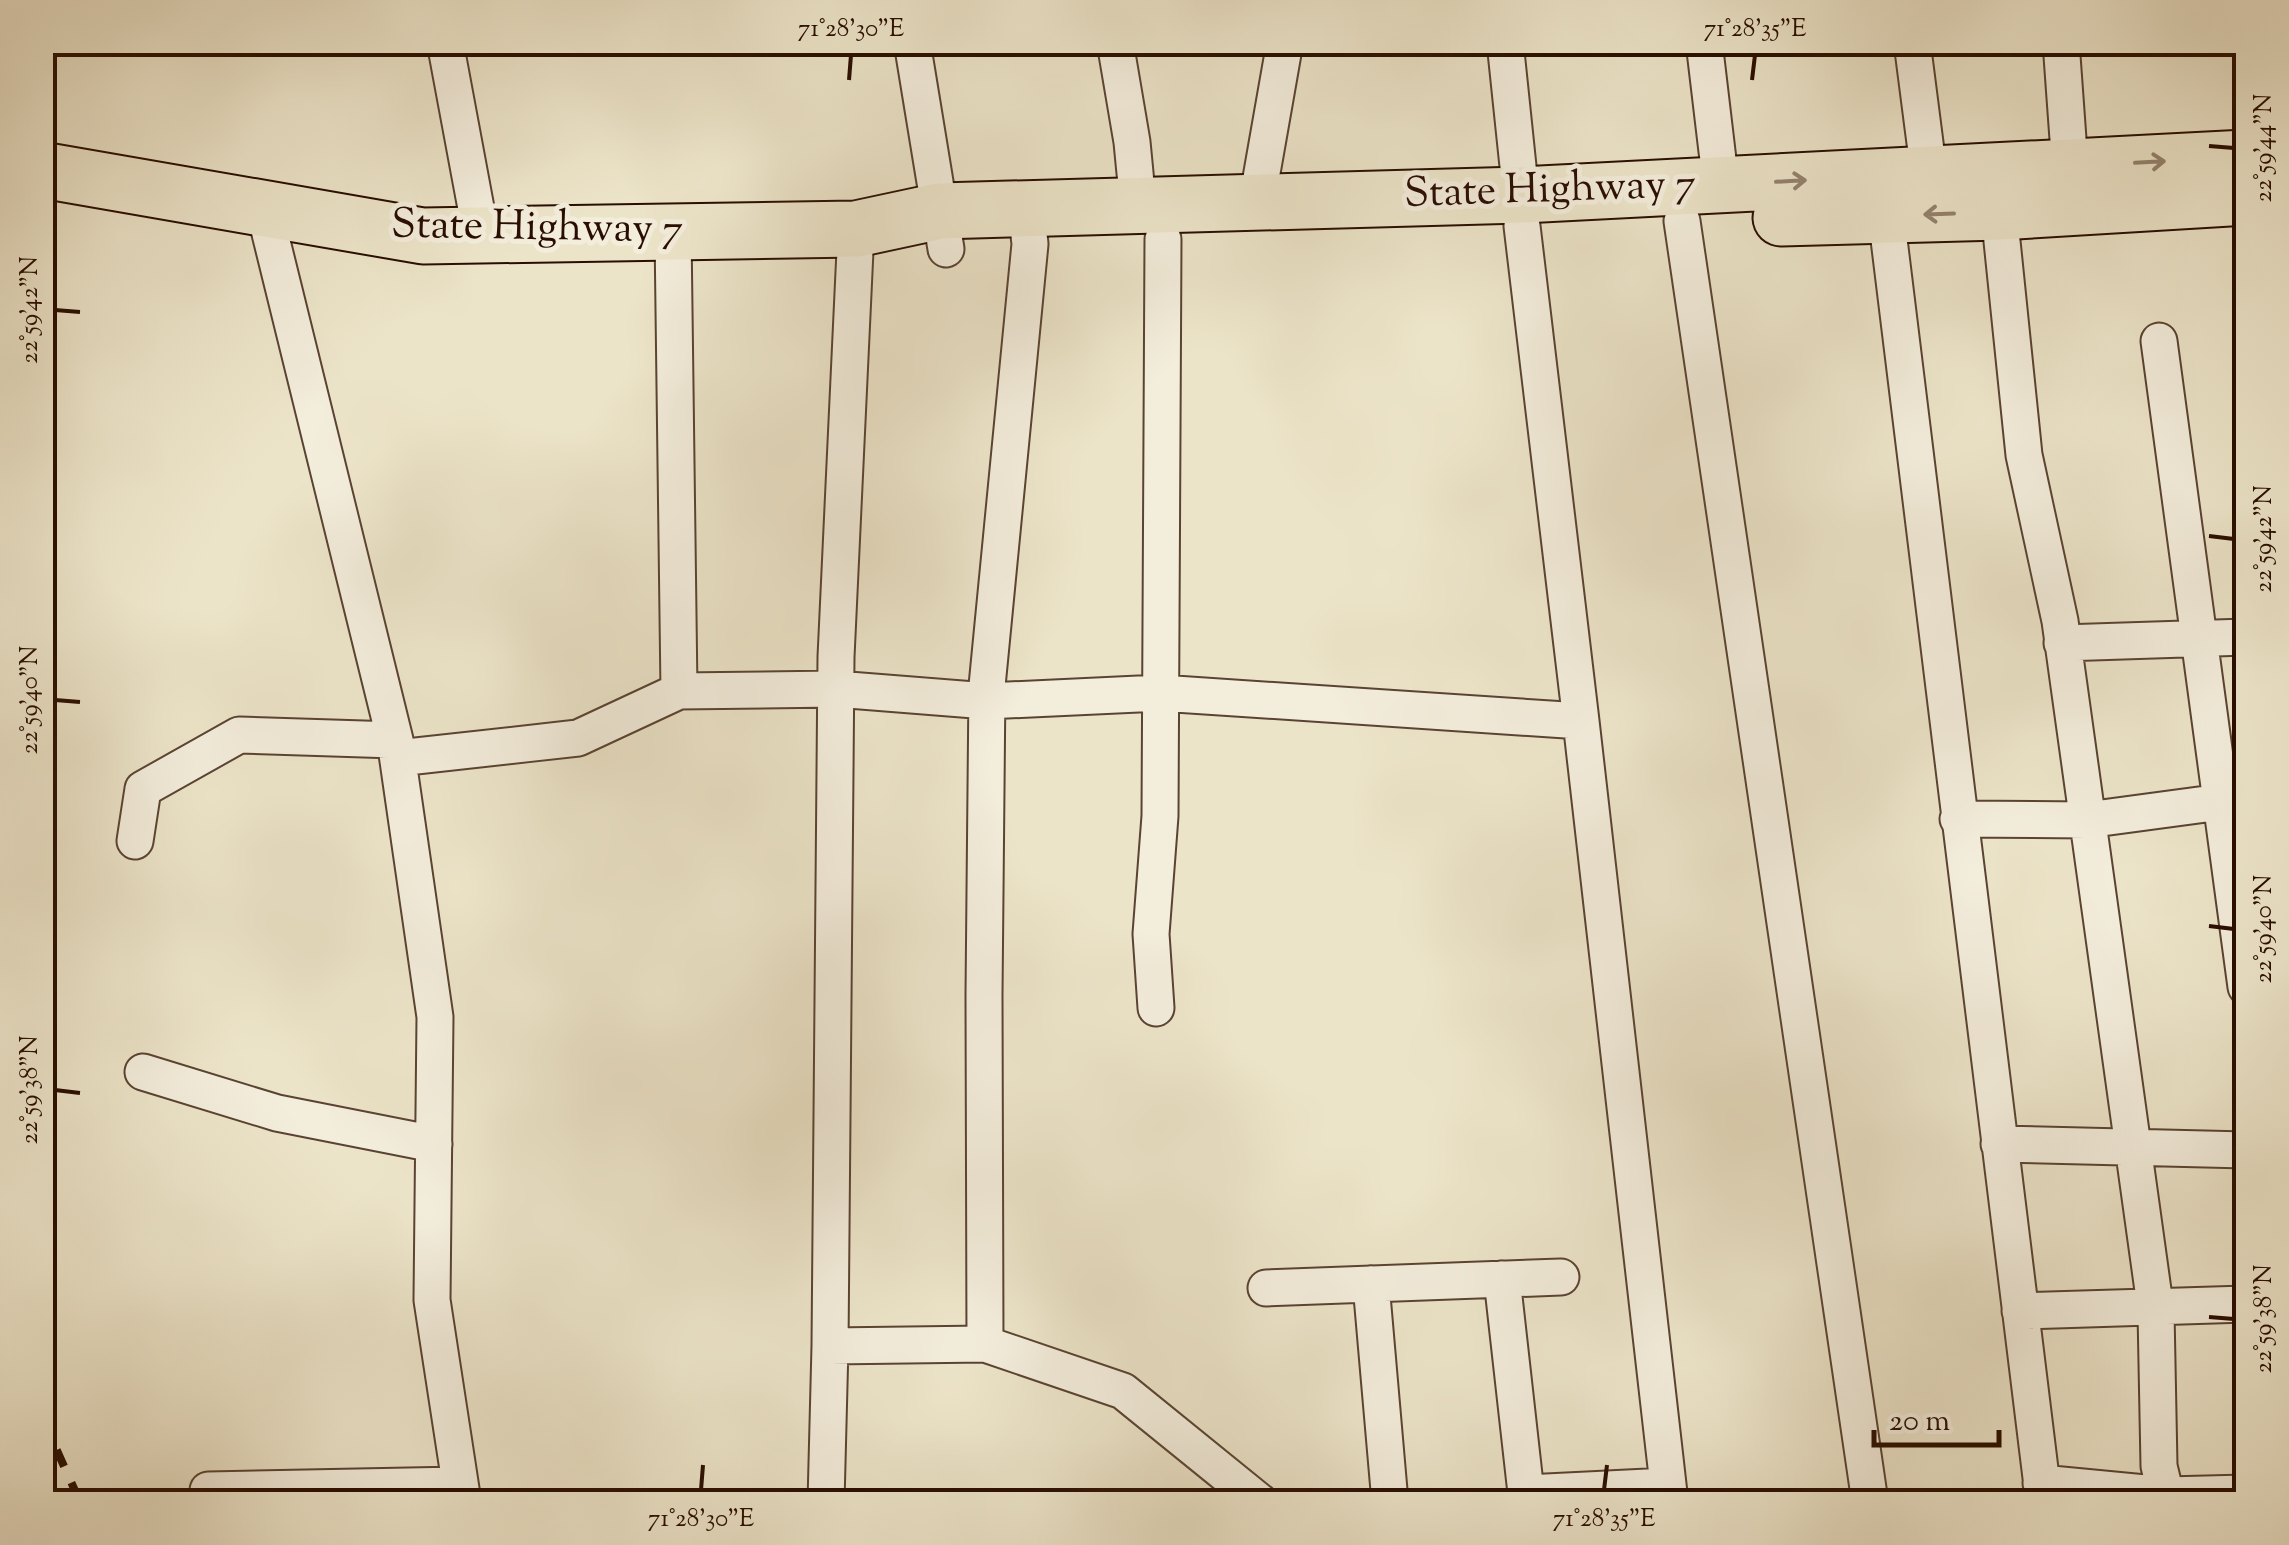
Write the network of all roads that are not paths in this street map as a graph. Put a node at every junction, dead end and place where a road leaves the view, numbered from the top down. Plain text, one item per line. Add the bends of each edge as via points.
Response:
1 (445, 42) edge
2 (912, 42) edge
3 (1115, 42) edge
4 (1285, 42) edge
5 (1505, 42) edge
6 (1704, 42) edge
7 (1912, 42) edge
8 (2061, 42) edge
9 (2246, 158) edge
10 (2070, 166) junction
11 (42, 170) edge
12 (1929, 174) junction
13 (1721, 185) junction
14 (2246, 197) edge
15 (1257, 201) junction
16 (264, 208) junction
17 (1521, 210) junction
18 (1999, 212) junction
19 (1886, 215) junction
20 (1682, 221) junction
21 (1150, 222) junction
22 (1028, 226) junction
23 (856, 229) junction
24 (943, 230) junction
25 (674, 233) junction
26 (481, 235) junction
27 (2159, 341) dead end
28 (2246, 636) edge
29 (2199, 638) junction
30 (2062, 644) junction
31 (836, 689) junction
32 (679, 690) junction
33 (1160, 692) junction
34 (986, 701) junction
35 (1581, 722) junction
36 (396, 749) junction
37 (2222, 802) junction
38 (1958, 819) junction
39 (2088, 820) junction
40 (135, 841) dead end
41 (2246, 987) edge
42 (1156, 1008) dead end
43 (143, 1072) dead end
44 (434, 1144) junction
45 (1999, 1144) junction
46 (2132, 1147) junction
47 (2246, 1150) edge
48 (1561, 1277) dead end
49 (1502, 1279) junction
50 (1372, 1284) junction
51 (1266, 1288) dead end
52 (2246, 1304) edge
53 (2155, 1306) junction
54 (2020, 1310) junction
55 (984, 1344) junction
56 (830, 1346) junction
57 (208, 1490) dead end
58 (2042, 1493) edge
59 (2246, 1493) edge
60 (461, 1494) edge
61 (1669, 1494) edge
62 (2171, 1497) edge
63 (826, 1502) edge
64 (1260, 1502) edge
65 (1390, 1502) edge
66 (1870, 1502) edge

1 - 26 street
2 - 24 street
3 - 21 street
4 - 15 street
5 - 17 street
6 - 13 street
7 - 12 street
8 - 10 street
10 -> 9 main road, State Highway 7
10 - 12 main road, State Highway 7
11 - 16 main road, State Highway 7
13 -> 12 main road, State Highway 7
13 - 17 main road, State Highway 7
14 - 18 main road, State Highway 7
15 - 17 main road, State Highway 7
15 - 21 main road, State Highway 7
16 - 26 main road, State Highway 7 via 423,236
16 - 36 street
17 - 20 main road, State Highway 7
17 - 21 main road, State Highway 7
17 - 35 street
18 -> 19 main road, State Highway 7
18 - 30 street via 2024,455
19 - 20 main road, State Highway 7
19 - 38 street
20 - 66 street
21 - 22 main road, State Highway 7
21 - 33 street
22 - 24 main road, State Highway 7
22 - 34 street
23 - 24 main road, State Highway 7
23 - 25 main road, State Highway 7
23 - 31 street
25 - 26 main road, State Highway 7
25 - 32 street
27 - 29 street
28 - 29 street
29 - 30 street
29 - 37 street
30 - 39 street
31 - 32 street
31 - 34 street
31 - 56 street
32 - 36 street via 578,738
33 - 34 street
33 - 35 street
33 - 42 street via 1151,934
34 - 55 street
35 - 61 street
36 - 40 street via 239,735 144,789
36 - 44 street via 435,1017
37 - 39 street
37 - 41 street
38 - 39 street
38 - 45 street
39 - 46 street
43 - 44 street via 276,1113
44 - 60 street via 432,1300
45 - 46 street
45 - 54 street
46 - 47 street
46 - 53 street
48 - 49 street
49 - 50 street
49 - 61 street via 1526,1493
50 - 51 street
50 - 65 street
52 - 53 street
53 - 54 street
53 - 62 street via 2159,1466
54 - 58 street
55 - 56 street
55 - 64 street via 1123,1390
56 - 63 street
57 - 60 street
58 - 62 street
59 - 62 street

